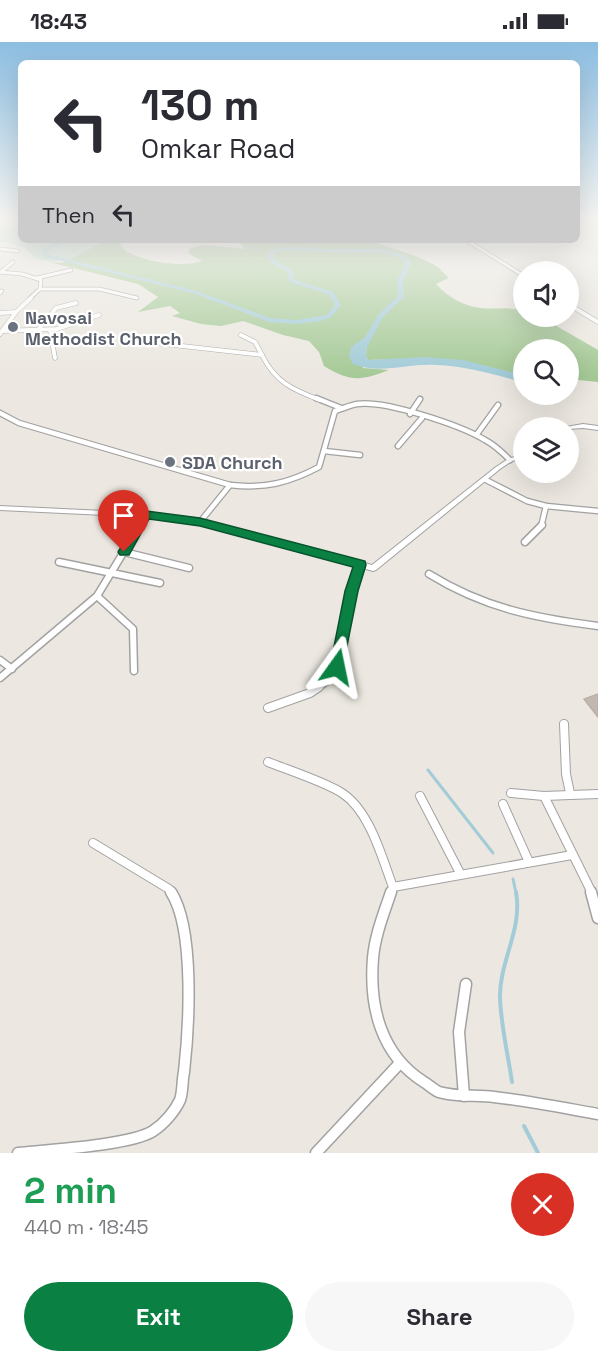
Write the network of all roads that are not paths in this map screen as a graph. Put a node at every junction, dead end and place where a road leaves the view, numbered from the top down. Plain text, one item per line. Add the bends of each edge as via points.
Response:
1 (0, 272) edge
2 (63, 272) edge
3 (37, 278) junction
4 (40, 289) junction
5 (137, 298) dead end
6 (76, 303) dead end
7 (579, 311) edge
8 (16, 312) junction
9 (0, 313) edge
10 (99, 315) dead end
11 (598, 322) edge
12 (38, 330) junction
13 (50, 330) junction
14 (1, 332) edge
15 (241, 335) dead end
16 (155, 344) dead end
17 (262, 355) junction
18 (55, 358) dead end
19 (420, 399) dead end
20 (498, 405) dead end
21 (341, 408) junction
22 (0, 413) edge
23 (410, 414) junction
24 (422, 418) junction
25 (579, 426) edge
26 (598, 428) edge
27 (477, 434) junction
28 (398, 446) dead end
29 (324, 451) junction
30 (360, 455) dead end
31 (513, 459) edge
32 (510, 460) junction
33 (486, 480) junction
34 (230, 485) junction
35 (546, 506) junction
36 (0, 508) edge
37 (598, 511) edge
38 (146, 515) junction
39 (200, 522) junction
40 (525, 542) dead end
41 (124, 552) junction
42 (59, 562) dead end
43 (360, 565) junction
44 (189, 568) dead end
45 (114, 572) junction
46 (429, 574) dead end
47 (160, 583) dead end
48 (97, 596) junction
49 (598, 626) edge
50 (0, 660) edge
51 (12, 669) junction
52 (134, 671) dead end
53 (0, 678) edge
54 (268, 708) dead end
55 (564, 724) dead end
56 (268, 762) dead end
57 (511, 793) dead end
58 (570, 793) junction
59 (598, 794) edge
60 (420, 796) dead end
61 (544, 796) junction
62 (503, 804) dead end
63 (93, 843) dead end
64 (572, 855) junction
65 (529, 862) junction
66 (460, 873) junction
67 (393, 887) junction
68 (595, 895) edge
69 (598, 918) edge
70 (466, 984) dead end
71 (400, 1063) junction
72 (464, 1095) junction
73 (598, 1114) edge
74 (18, 1153) edge
75 (316, 1153) edge

1 - 3 street
2 - 3 street
3 - 4 street via 42,283
4 - 5 street via 99,289
4 - 8 street
6 - 12 street via 56,308
7 - 11 street
8 - 9 street
8 - 14 street
10 - 13 street
12 - 13 street
12 - 14 street
13 - 18 street
15 - 17 street via 255,342
16 - 17 street
17 - 21 street via 276,380
19 - 23 street
20 - 27 street
21 - 23 street via 374,404
21 - 29 street via 335,411
22 - 34 street via 19,423
23 - 24 street
24 - 27 street
24 - 28 street
25 - 26 street
27 - 32 street via 504,450
29 - 30 street
29 - 34 street via 319,467 288,481 259,489
31 - 32 street
32 - 33 street
33 - 35 street
33 - 43 street via 401,543 381,563 373,568
34 - 39 street
35 - 37 street
35 - 40 street via 542,530
36 - 38 street
38 - 39 street
38 - 41 street
39 - 43 street
41 - 44 street
41 - 45 street
42 - 45 street
43 - 54 street via 337,667 327,681 310,693
45 - 47 street
45 - 48 street
46 - 49 street via 514,614
48 - 51 street
48 - 52 street via 133,629
50 - 51 street
51 - 53 street
55 - 58 street
56 - 67 street via 342,793 353,804 372,831
57 - 61 street
58 - 59 street
58 - 61 street
60 - 66 street
61 - 64 street
62 - 65 street
63 - 74 street via 170,889 178,903 189,987 188,1046 180,1099 167,1119 152,1132 129,1140
64 - 65 street
64 - 68 street
65 - 66 street
66 - 67 street
67 - 71 street via 373,957 373,990 384,1036
68 - 69 street
70 - 72 street via 459,1032
71 - 72 street via 440,1092
71 - 75 street
72 - 73 street

